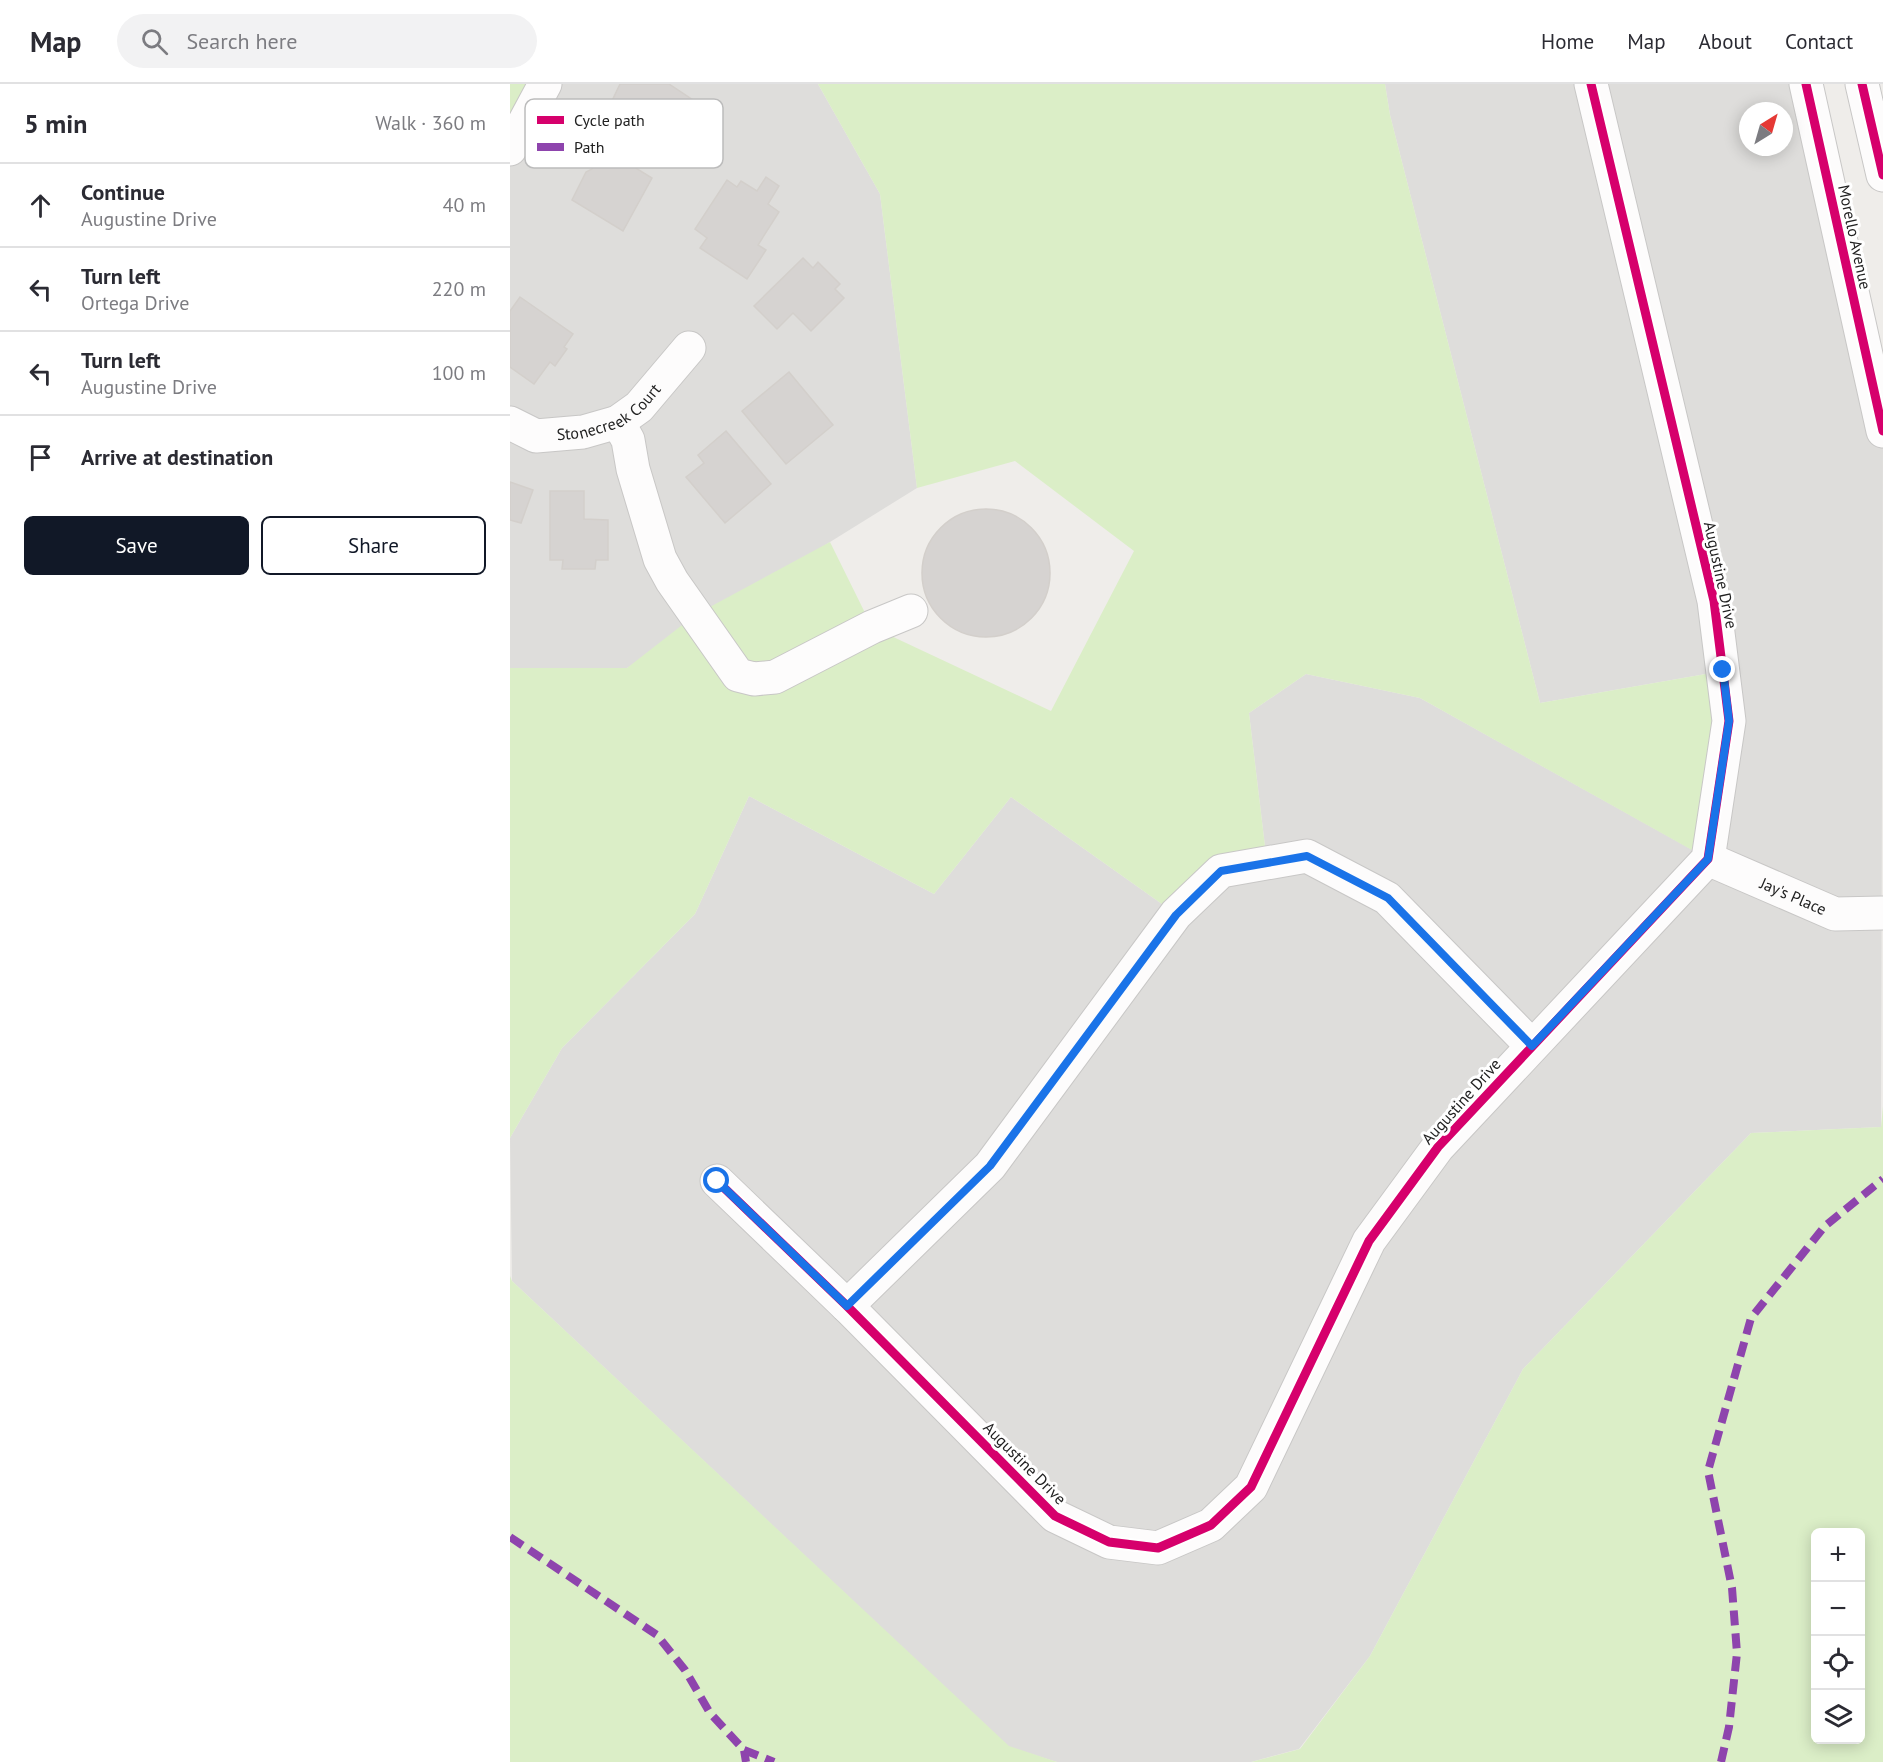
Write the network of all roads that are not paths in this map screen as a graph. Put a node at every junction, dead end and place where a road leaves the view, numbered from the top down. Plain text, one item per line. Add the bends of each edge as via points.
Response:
1 (545, 84) edge
2 (1591, 84) edge
3 (1806, 84) edge
4 (1862, 84) edge
5 (537, 99) edge
6 (525, 121) edge
7 (510, 149) edge
8 (1883, 175) edge
9 (689, 348) dead end
10 (618, 422) junction
11 (510, 423) edge
12 (1883, 431) edge
13 (911, 611) dead end
14 (1708, 859) junction
15 (1883, 913) edge
16 (1532, 1046) junction
17 (717, 1181) dead end
18 (847, 1306) junction

1 - 5 street
2 - 14 street, Augustine Drive via 1714,601 1729,721
3 - 12 street, Morello Avenue
4 - 8 street
6 - 7 street
9 - 10 street, Stonecreek Court via 639,407
10 - 11 street, Stonecreek Court via 583,432 536,436
10 - 13 street via 628,440 660,560 738,675 754,679 775,677
14 - 15 street, Jay's Place via 1835,914
14 - 16 street, Augustine Drive
16 - 18 street via 1388,898 1307,856 1221,871 1176,915 990,1166
16 - 18 street, Augustine Drive via 1438,1147 1369,1241 1251,1487 1211,1525 1158,1548 1109,1542 1055,1516
17 - 18 street, Augustine Drive

